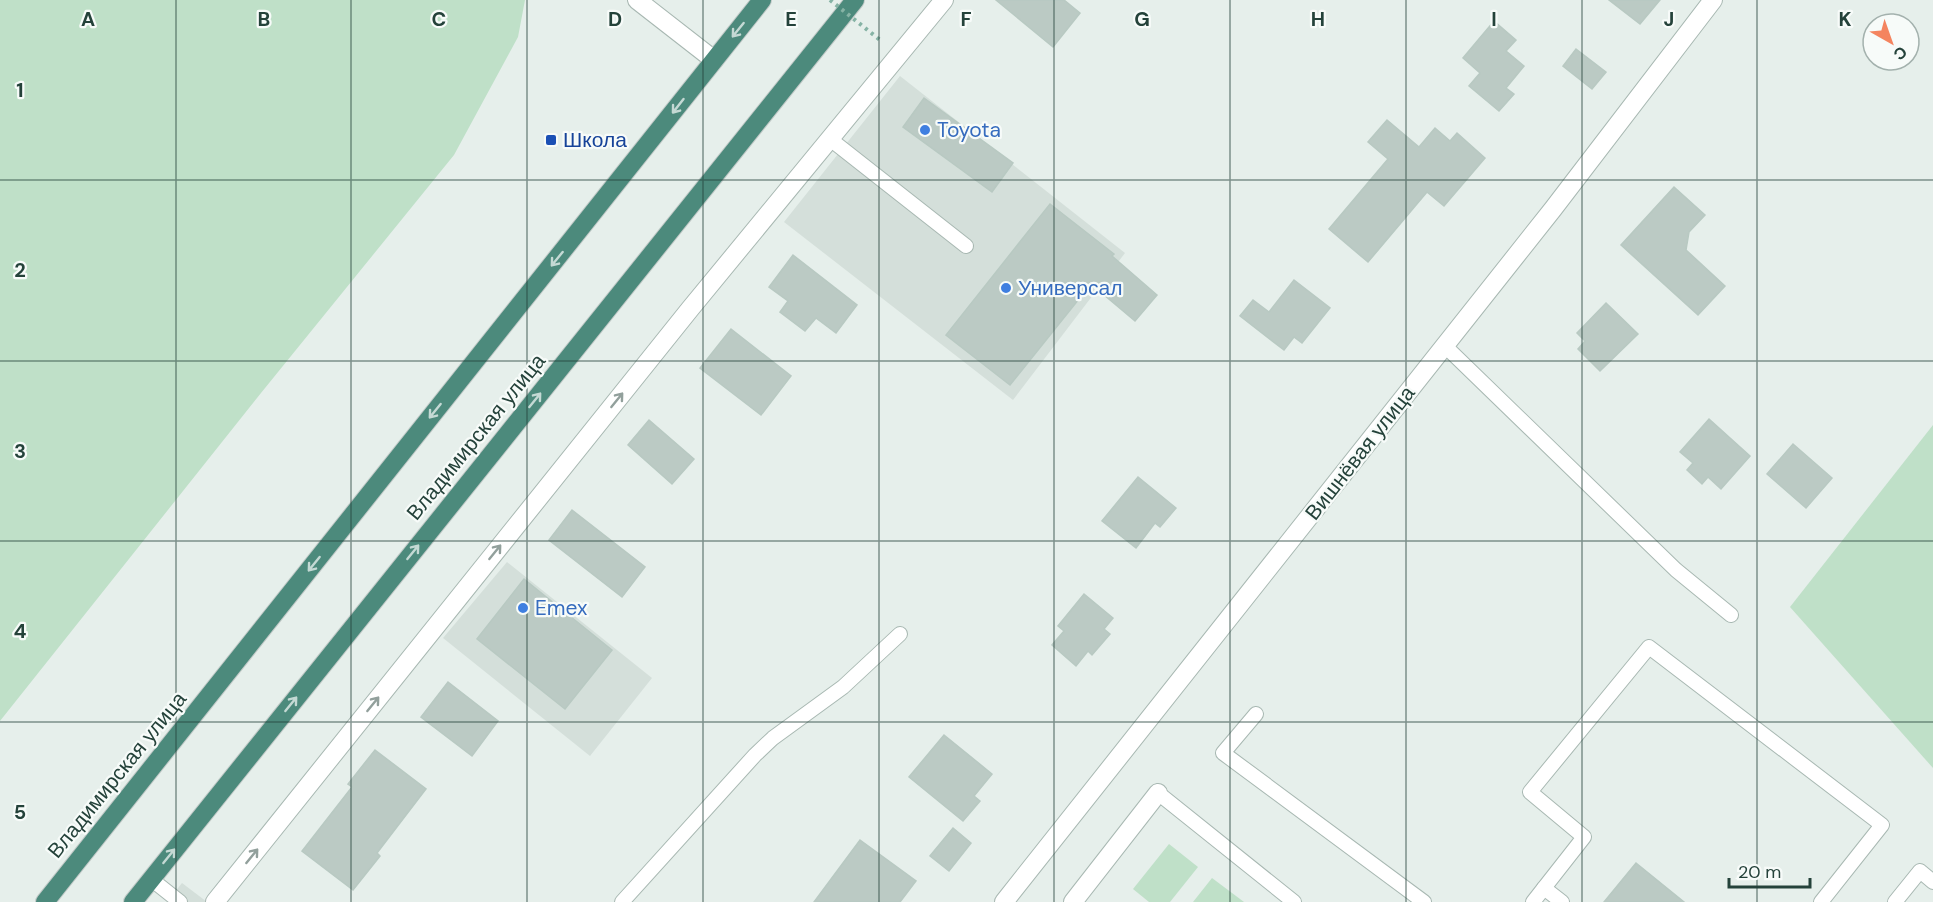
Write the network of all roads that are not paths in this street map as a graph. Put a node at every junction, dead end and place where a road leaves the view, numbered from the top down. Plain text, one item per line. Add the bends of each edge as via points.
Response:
1 (637, 0) edge
2 (762, 0) edge
3 (855, 0) edge
4 (944, 0) edge
5 (1713, 0) edge
6 (714, 60) junction
7 (830, 138) junction
8 (966, 246) dead end
9 (1444, 346) junction
10 (1731, 615) dead end
11 (900, 634) dead end
12 (1256, 714) dead end
13 (1158, 793) joint
14 (151, 879) junction
15 (1933, 882) edge
16 (1544, 888) junction
17 (45, 902) edge
18 (133, 902) edge
19 (180, 902) edge
20 (215, 902) edge
21 (622, 902) edge
22 (1004, 902) edge
23 (1073, 902) edge
24 (1294, 902) edge
25 (1424, 902) edge
26 (1533, 902) edge
27 (1562, 902) edge
28 (1821, 902) edge
29 (1895, 902) edge

1 - 6 street
2 -> 6 highway, Владимирская улица
14 -> 3 highway, Владимирская улица
4 - 7 street
5 - 9 street, Вишнёвая улица
6 -> 17 highway, Владимирская улица
7 - 8 lane
20 -> 7 street
9 - 10 lane via 1676,570
9 - 22 street, Вишнёвая улица
11 - 21 lane via 843,687 755,755
12 - 25 lane via 1223,753
13 - 23 street
13 - 24 lane
14 - 18 highway, Владимирская улица
14 - 19 lane
15 - 29 lane via 1920,872
16 - 26 lane
16 - 27 lane
16 - 28 lane via 1584,837 1530,792 1649,647 1882,825

